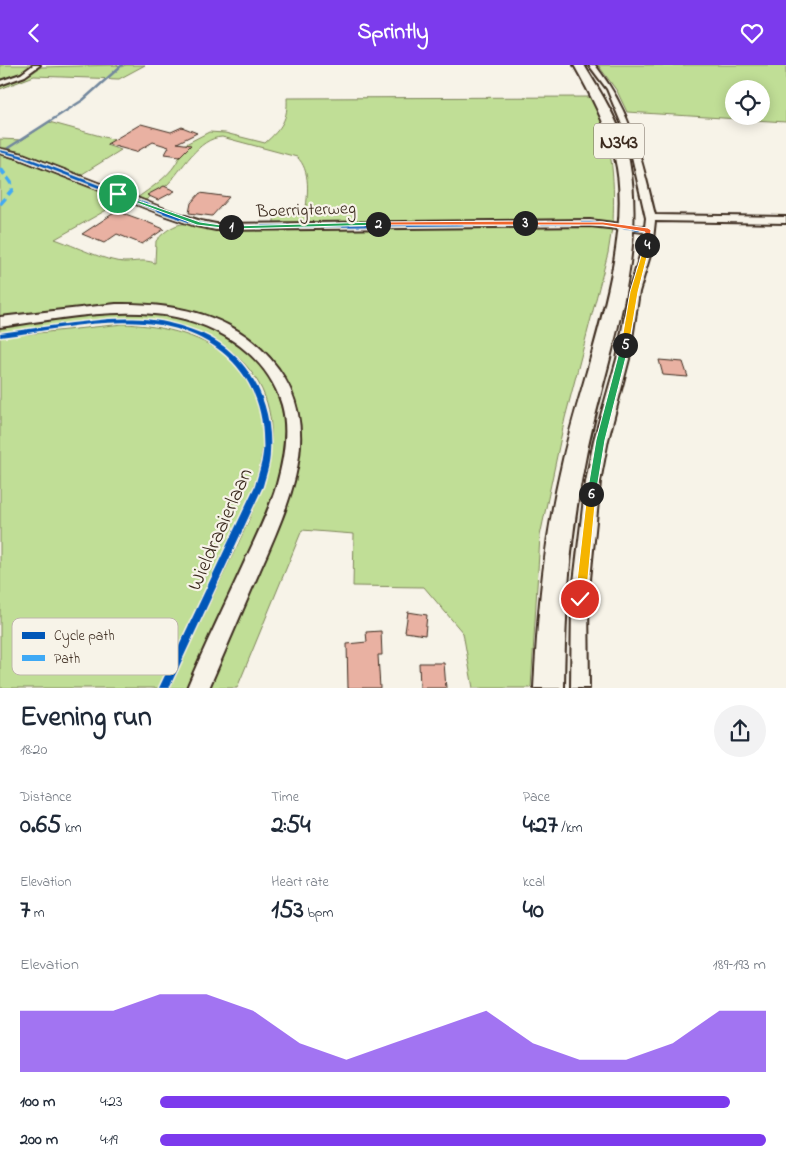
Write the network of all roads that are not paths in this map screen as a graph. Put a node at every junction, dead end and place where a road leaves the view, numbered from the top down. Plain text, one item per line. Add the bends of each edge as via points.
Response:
1 (37, 65) edge
2 (579, 65) edge
3 (592, 65) edge
4 (0, 83) edge
5 (0, 151) edge
6 (786, 220) edge
7 (642, 225) junction
8 (0, 322) edge
9 (198, 688) edge
10 (549, 688) edge
11 (580, 688) edge

1 - 4 street via 23,75
2 - 7 main road, N343 via 599,95 618,137
3 - 7 street via 610,89 632,139
5 - 7 street, Boerrigterweg via 167,213 216,227
6 - 7 street, Boerrigterweg
7 - 10 main road, N343 via 620,269 577,443 562,520 552,600
7 - 11 street via 647,249 634,292 623,359 601,440 590,501 580,599
8 - 9 street, Wieldraaierlaan via 125,308 188,314 246,342 272,368 283,387 294,431 287,482

